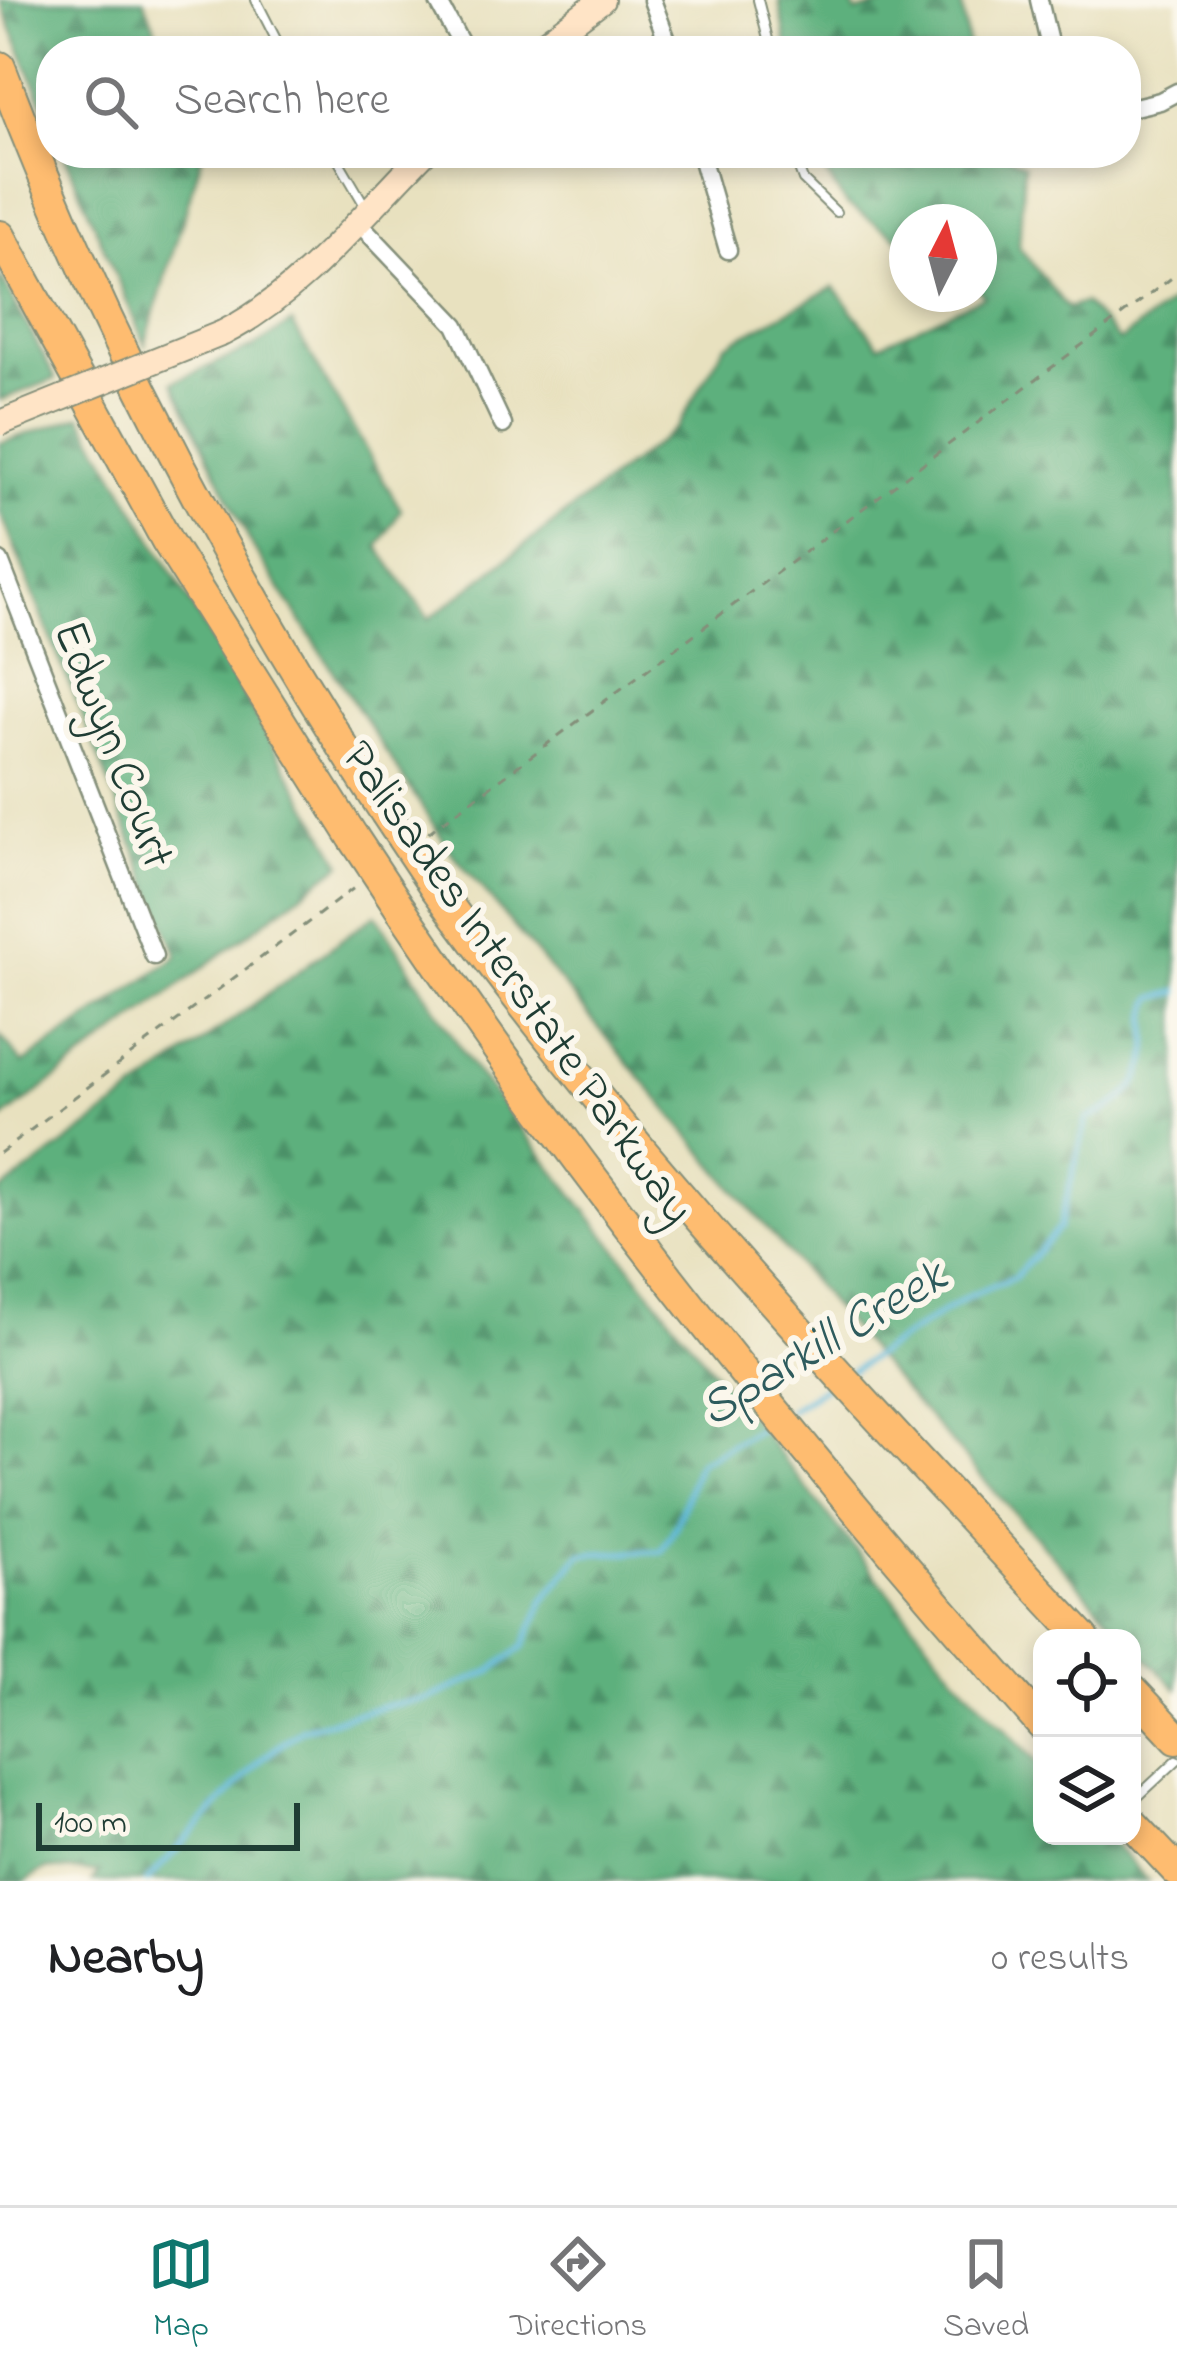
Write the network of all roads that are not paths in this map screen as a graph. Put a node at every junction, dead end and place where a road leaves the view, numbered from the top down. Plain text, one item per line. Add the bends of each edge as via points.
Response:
1 (256, 0) edge
2 (437, 0) edge
3 (602, 0) edge
4 (652, 0) edge
5 (758, 0) edge
6 (1040, 0) edge
7 (274, 36) edge
8 (457, 36) edge
9 (553, 36) edge
10 (665, 36) edge
11 (767, 36) edge
12 (1048, 36) edge
13 (0, 67) edge
14 (0, 79) edge
15 (1177, 92) edge
16 (1141, 105) edge
17 (19, 116) junction
18 (36, 155) edge
19 (42, 168) edge
20 (341, 168) edge
21 (409, 168) edge
22 (704, 168) edge
23 (798, 168) edge
24 (836, 212) dead end
25 (363, 216) junction
26 (0, 236) edge
27 (728, 250) dead end
28 (0, 423) edge
29 (503, 425) dead end
30 (0, 561) edge
31 (154, 956) dead end
32 (1076, 1629) edge
33 (1141, 1700) edge
34 (1033, 1714) edge
35 (1177, 1738) edge
36 (1177, 1760) edge
37 (1141, 1794) edge
38 (1141, 1833) edge
39 (1177, 1871) edge

1 - 7 lane
2 - 8 street
3 - 9 main road
4 - 10 street
5 - 11 lane
6 - 12 street
13 - 17 highway, Palisades Interstate Parkway
14 - 17 lane
15 - 16 street
17 - 18 highway, Palisades Interstate Parkway, bridge
19 - 32 highway, Palisades Interstate Parkway, bridge via 182,469 275,636 435,887 685,1206
20 - 25 lane
21 - 25 main road
22 - 27 street
23 - 24 lane
25 - 28 main road, bridge via 274,301 223,333
25 - 29 street via 456,325
26 - 34 highway, Palisades Interstate Parkway, bridge via 157,522 402,911 683,1295
30 - 31 street, Edwyn Court
33 - 35 highway
36 - 37 lane
38 - 39 highway

